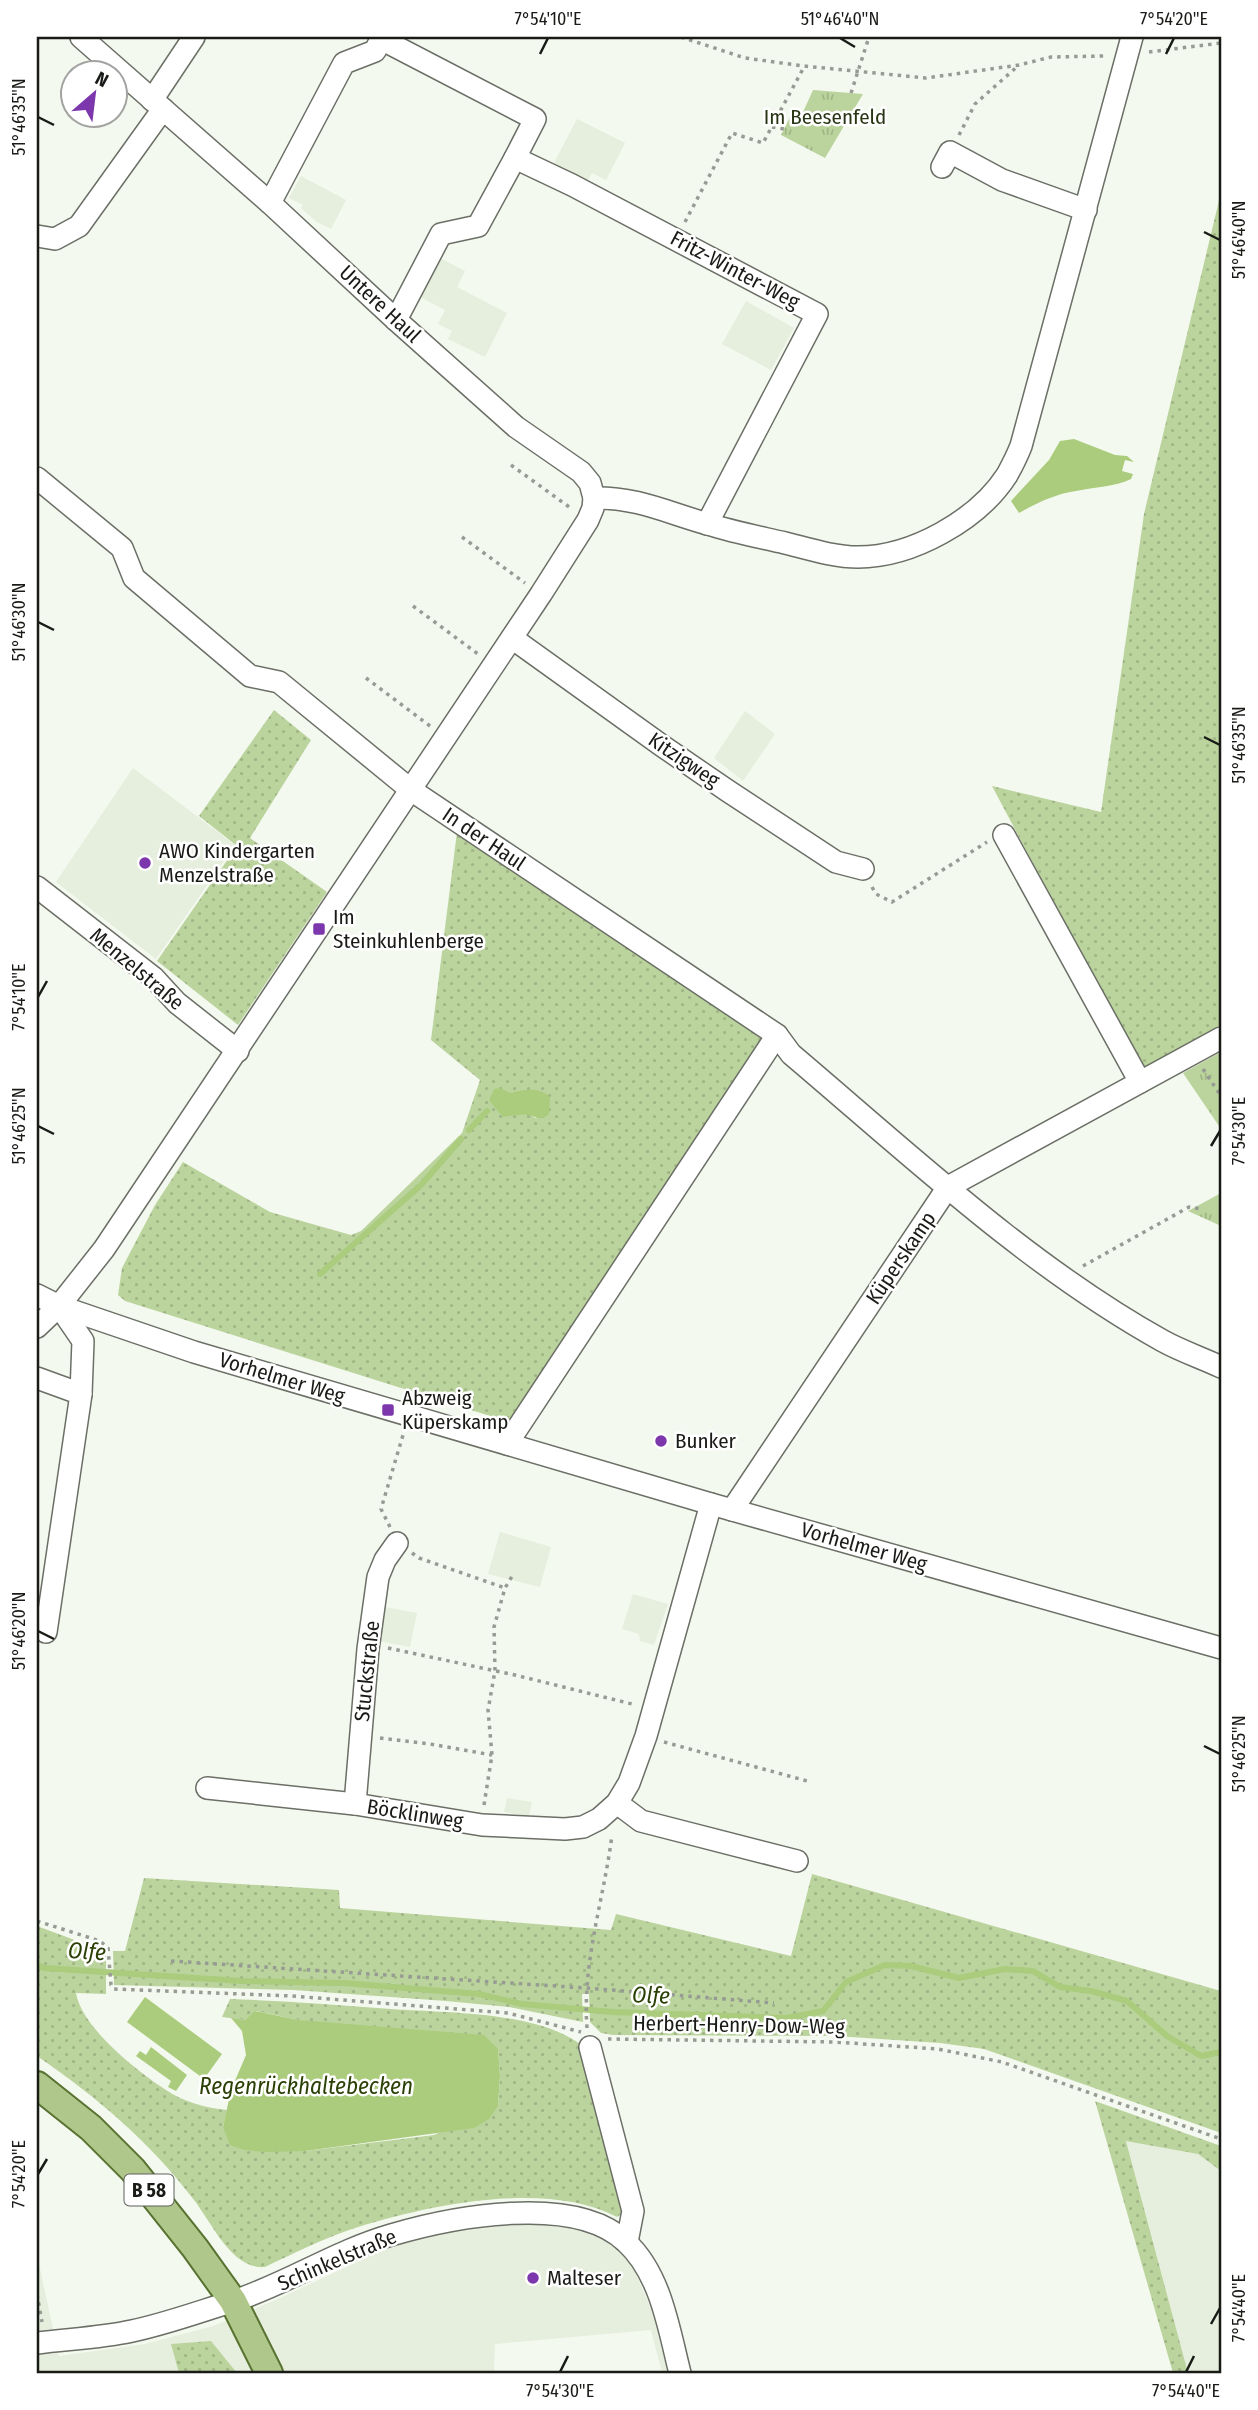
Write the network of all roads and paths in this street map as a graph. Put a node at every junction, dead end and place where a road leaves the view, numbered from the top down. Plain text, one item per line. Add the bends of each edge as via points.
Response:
1 (81, 37) edge
2 (194, 37) edge
3 (681, 37) edge
4 (869, 37) edge
5 (1221, 43) edge
6 (1129, 46) edge
7 (1019, 65) junction
8 (804, 66) junction
9 (858, 71) junction
10 (850, 93) dead end
11 (157, 105) junction
12 (772, 127) junction
13 (784, 129) dead end
14 (515, 158) junction
15 (946, 159) joint
16 (270, 203) junction
17 (1086, 210) junction
18 (37, 236) edge
19 (675, 239) junction
20 (396, 320) junction
21 (511, 465) dead end
22 (37, 478) edge
23 (594, 498) junction
24 (588, 520) junction
25 (707, 524) junction
26 (462, 537) dead end
27 (541, 594) junction
28 (413, 606) dead end
29 (512, 638) junction
30 (494, 665) junction
31 (366, 678) dead end
32 (446, 737) junction
33 (411, 790) junction
34 (1004, 835) joint
35 (863, 869) joint
36 (37, 887) edge
37 (777, 1035) junction
38 (1221, 1038) edge
39 (238, 1051) junction
40 (1194, 1053) junction
41 (1140, 1082) junction
42 (1221, 1096) edge
43 (948, 1188) junction
44 (1201, 1209) dead end
45 (1063, 1278) junction
46 (37, 1295) edge
47 (59, 1306) junction
48 (37, 1327) edge
49 (1221, 1367) edge
50 (37, 1378) edge
51 (81, 1394) junction
52 (408, 1416) junction
53 (507, 1444) junction
54 (722, 1507) junction
55 (397, 1543) junction
56 (514, 1573) dead end
57 (505, 1587) junction
58 (46, 1632) dead end
59 (368, 1645) junction
60 (1221, 1648) edge
61 (495, 1671) junction
62 (653, 1710) junction
63 (361, 1735) junction
64 (646, 1737) junction
65 (492, 1755) junction
66 (811, 1782) dead end
67 (206, 1788) dead end
68 (355, 1804) junction
69 (615, 1806) junction
70 (482, 1825) junction
71 (797, 1861) dead end
72 (37, 1921) edge
73 (171, 1961) dead end
74 (586, 1988) junction
75 (774, 2003) dead end
76 (586, 2021) dead end
77 (591, 2039) junction
78 (37, 2085) edge
79 (1221, 2139) edge
80 (626, 2242) junction
81 (37, 2294) edge
82 (233, 2301) junction
83 (41, 2342) edge
84 (269, 2373) edge
85 (680, 2373) edge

1 - 11 street, Untere Haul
2 - 11 street
3 - 8 path via 745,58
4 - 9 path
5 - 6 path
6 - 7 path
6 - 17 street
7 - 9 path via 926,78
7 - 15 path via 975,104
8 - 9 path
8 - 12 path
9 - 10 path
11 - 16 street, Untere Haul
11 - 18 street via 79,226 55,239
12 - 13 path
12 - 19 path via 763,143 732,133
14 - 16 street via 535,119 381,39 375,51 344,64
14 - 19 street, Fritz-Winter-Weg
14 - 20 street via 478,226 441,234
15 - 17 street
16 - 20 street, Untere Haul
17 - 25 street via 1021,446 1006,476 983,502 928,541 858,557
19 - 25 street, Fritz-Winter-Weg via 817,314
20 - 23 street, Untere Haul via 516,427 581,472
21 - 24 path
22 - 33 street, In der Haul via 122,548 134,578 250,676 279,682
23 - 24 street
23 - 25 street via 639,501
24 - 27 street
26 - 27 path
27 - 29 street
28 - 30 path
29 - 30 street
29 - 35 street, Kitzigweg via 836,862
30 - 32 street
31 - 32 path
32 - 33 street
33 - 37 street, In der Haul
33 - 39 street
34 - 35 path via 892,902 876,894
34 - 41 street
36 - 39 street, Menzelstraße
37 - 43 street, In der Haul via 791,1054
37 - 53 street
38 - 40 street, Küperskamp
39 - 47 street via 104,1249
40 - 41 street, Küperskamp
40 - 42 path
41 - 43 street, Küperskamp
43 - 45 street, In der Haul
43 - 54 street, Küperskamp
44 - 45 path via 1189,1208
45 - 49 street, In der Haul via 1164,1341
46 - 47 street, Vorhelmer Weg
47 - 48 street
47 - 51 street, Vorhelmer Weg via 83,1341
47 - 52 street, Vorhelmer Weg
50 - 51 street
51 - 58 street, Vorhelmer Weg
52 - 53 street, Vorhelmer Weg
52 - 55 path via 381,1509
53 - 54 street, Vorhelmer Weg
54 - 60 street, Vorhelmer Weg
54 - 62 street, Böcklinweg
55 - 57 path via 419,1558
55 - 59 street, Stuckstraße via 379,1577
56 - 57 path
57 - 61 path via 494,1627
59 - 61 path
59 - 63 street, Stuckstraße
61 - 62 path
61 - 65 path via 488,1710
62 - 64 street, Böcklinweg
63 - 65 path
63 - 68 street, Stuckstraße
64 - 66 path
64 - 69 street, Böcklinweg
65 - 70 path
67 - 68 street, Böcklinweg
68 - 70 street, Böcklinweg
69 - 70 street, Böcklinweg via 583,1827
69 - 71 street via 641,1821
69 - 74 path
72 - 77 path, Herbert-Henry-Dow-Weg via 100,1941 108,1948 114,1989 292,1996 508,2013
73 - 74 path
74 - 75 path
74 - 76 path
77 - 79 path, Herbert-Henry-Dow-Weg via 835,2042 938,2049 1002,2062
77 - 80 street via 633,2211
78 - 82 main road, B 58 via 91,2128 133,2170
80 - 82 street, Schinkelstraße via 606,2227 580,2217 523,2213 453,2220 389,2235
80 - 85 street, Schinkelstraße via 644,2264 662,2305
81 - 83 path
82 - 83 street, Schinkelstraße via 131,2331
82 - 84 main road, B 58

